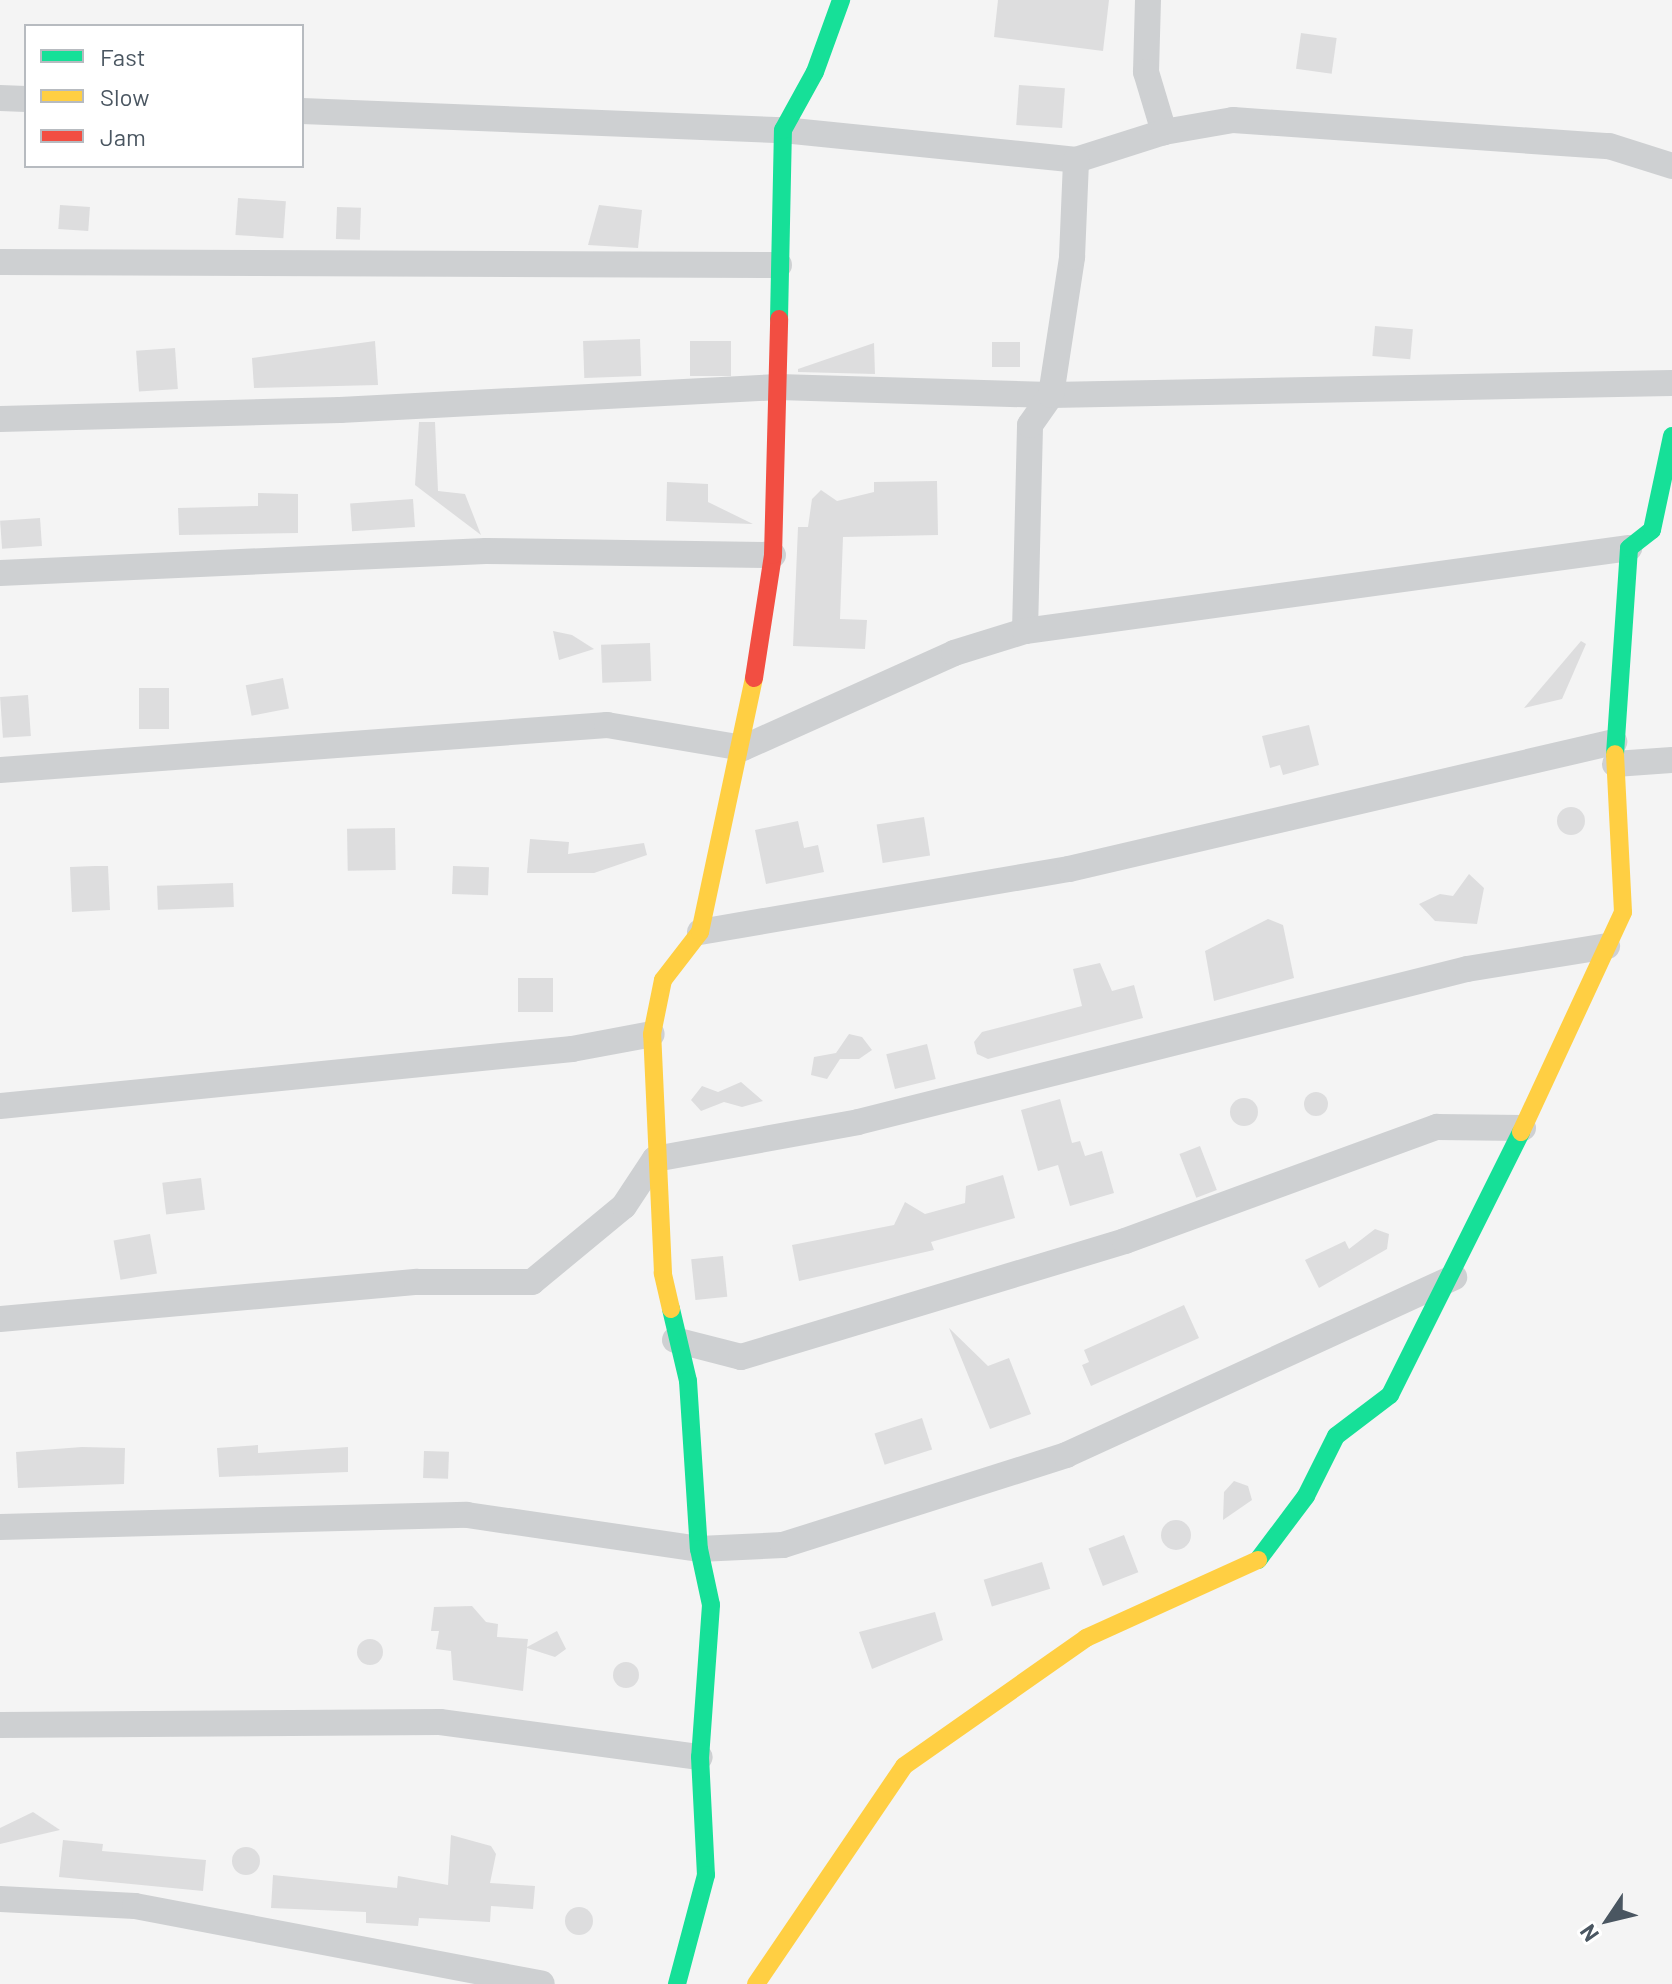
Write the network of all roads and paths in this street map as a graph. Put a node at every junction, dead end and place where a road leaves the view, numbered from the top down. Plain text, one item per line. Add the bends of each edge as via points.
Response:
1 (841, 0) edge
2 (1148, 0) edge
3 (0, 98) edge
4 (24, 99) edge
5 (304, 111) edge
6 (783, 130) junction
7 (1164, 132) junction
8 (1076, 160) junction
9 (1669, 163) edge
10 (0, 262) edge
11 (779, 265) junction
12 (1672, 383) edge
13 (778, 387) junction
14 (1051, 395) junction
15 (0, 419) edge
16 (1672, 436) edge
17 (1662, 523) edge
18 (1629, 548) junction
19 (773, 555) junction
20 (0, 573) edge
21 (1025, 631) junction
22 (743, 748) junction
23 (1615, 753) junction
24 (1672, 760) edge
25 (0, 770) edge
26 (700, 932) junction
27 (1607, 946) junction
28 (652, 1034) junction
29 (0, 1106) edge
30 (1523, 1128) junction
31 (655, 1159) junction
32 (1454, 1277) junction
33 (0, 1319) edge
34 (675, 1340) junction
35 (0, 1527) edge
36 (699, 1549) junction
37 (0, 1725) edge
38 (700, 1757) junction
39 (0, 1899) edge
40 (542, 1984) edge
41 (677, 1984) edge
42 (756, 1984) edge

1 - 6 street via 815,72
2 - 7 street via 1146,72
3 - 4 street
5 - 6 street
6 - 8 street
6 - 11 street
7 - 8 street
7 - 9 street via 1233,120 1609,146
8 - 14 street via 1072,257
10 - 11 street
11 - 13 street
12 - 14 street
13 - 14 street
13 - 15 street via 340,410
13 - 19 street
14 - 21 street via 1030,425
16 - 17 street
17 - 18 street
18 - 21 street
18 - 23 street
19 - 20 street via 486,551
19 - 22 street
21 - 22 street via 954,653
22 - 25 street via 607,725
22 - 26 street
23 - 24 street
23 - 26 street via 1069,869
23 - 27 street via 1623,912
26 - 28 street via 663,980
27 - 30 street
27 - 31 street via 1467,969 858,1122
28 - 29 street via 572,1049
28 - 31 street
30 - 32 street
30 - 34 street via 1437,1127 1125,1241 741,1357
31 - 33 street via 624,1206 532,1282 417,1282
31 - 34 street
32 - 36 street via 1066,1455 783,1545
32 - 42 street via 1390,1395 1336,1436 1306,1496 1255,1565 1086,1638 904,1766
34 - 36 street via 688,1381
35 - 36 street via 467,1515
36 - 38 street via 711,1605
37 - 38 street via 440,1722
38 - 41 street via 706,1875
39 - 40 street via 135,1906

